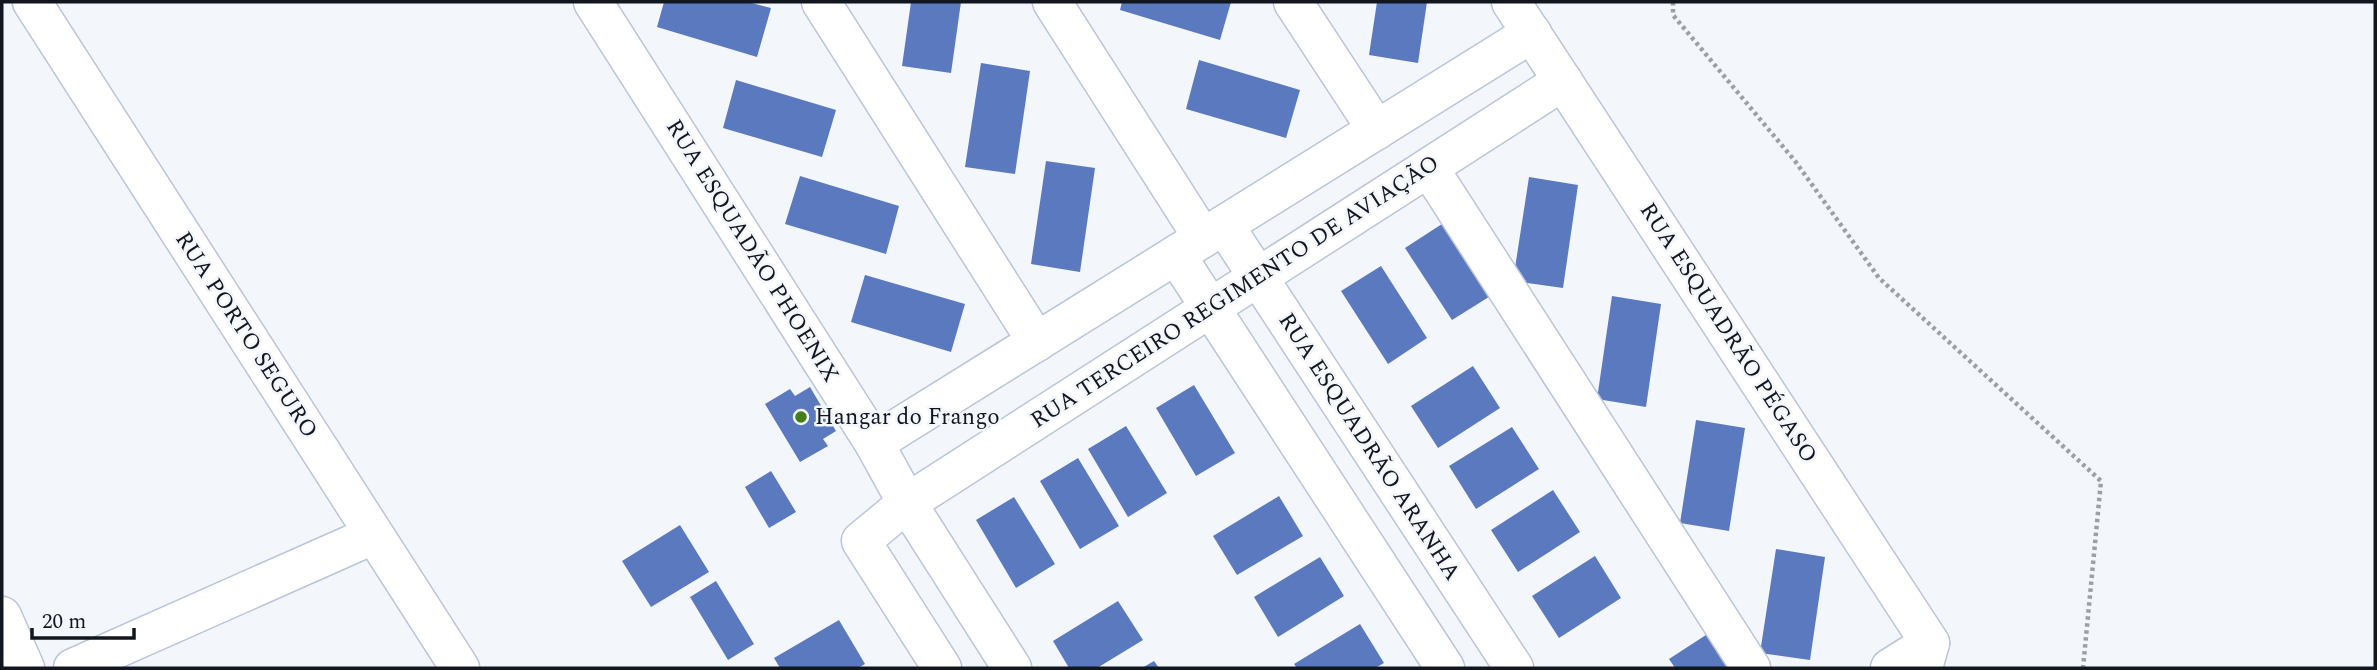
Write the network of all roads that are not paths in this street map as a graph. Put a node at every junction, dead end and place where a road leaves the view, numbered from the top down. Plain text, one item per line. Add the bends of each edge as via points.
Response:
1 (32, 2) edge
2 (593, 2) edge
3 (821, 2) edge
4 (1052, 2) edge
5 (1293, 2) edge
6 (1511, 2) edge
7 (1532, 33) junction
8 (1563, 82) junction
9 (1377, 130) junction
10 (1429, 168) junction
11 (1201, 239) junction
12 (1258, 277) junction
13 (1210, 308) junction
14 (1037, 342) junction
15 (874, 443) junction
16 (908, 503) junction
17 (373, 535) junction
18 (1431, 542) junction
19 (1382, 573) junction
20 (2, 617) edge
21 (1926, 655) edge
22 (25, 668) edge
23 (73, 668) edge
24 (460, 668) edge
25 (942, 668) edge
26 (1012, 668) edge
27 (1445, 668) edge
28 (1514, 668) edge
29 (1751, 668) edge
30 (1890, 668) edge

1 - 17 street, RUA PORTO SEGURO
2 - 15 street, RUA ESQUADÃO PHOENIX
3 - 14 street
4 - 11 street
5 - 9 street
6 - 7 street, RUA ESQUADRÃO PÉGASO
7 - 8 street, RUA ESQUADRÃO PÉGASO
7 - 9 street
8 - 10 street, RUA TERCEIRO REGIMENTO DE AVIAÇÃO
8 - 21 street, RUA ESQUADRÃO PÉGASO
9 - 11 street
10 - 12 street, RUA TERCEIRO REGIMENTO DE AVIAÇÃO
10 - 29 street
11 - 12 street, RUA ESQUADRÃO ARANHA
11 - 13 street
11 - 14 street
12 - 13 street, RUA TERCEIRO REGIMENTO DE AVIAÇÃO
12 - 18 street, RUA ESQUADRÃO ARANHA
13 - 16 street, RUA TERCEIRO REGIMENTO DE AVIAÇÃO
13 - 19 street
14 - 15 street
15 - 16 street, RUA ESQUADÃO PHOENIX
16 - 25 street, RUA TERCEIRO REGIMENTO DE AVIAÇÃO via 861,541
16 - 26 street, RUA ESQUADÃO PHOENIX
17 - 23 street
17 - 24 street, RUA PORTO SEGURO
18 - 19 street
18 - 28 street, RUA ESQUADRÃO ARANHA
19 - 27 street
20 - 22 street
21 - 30 street

